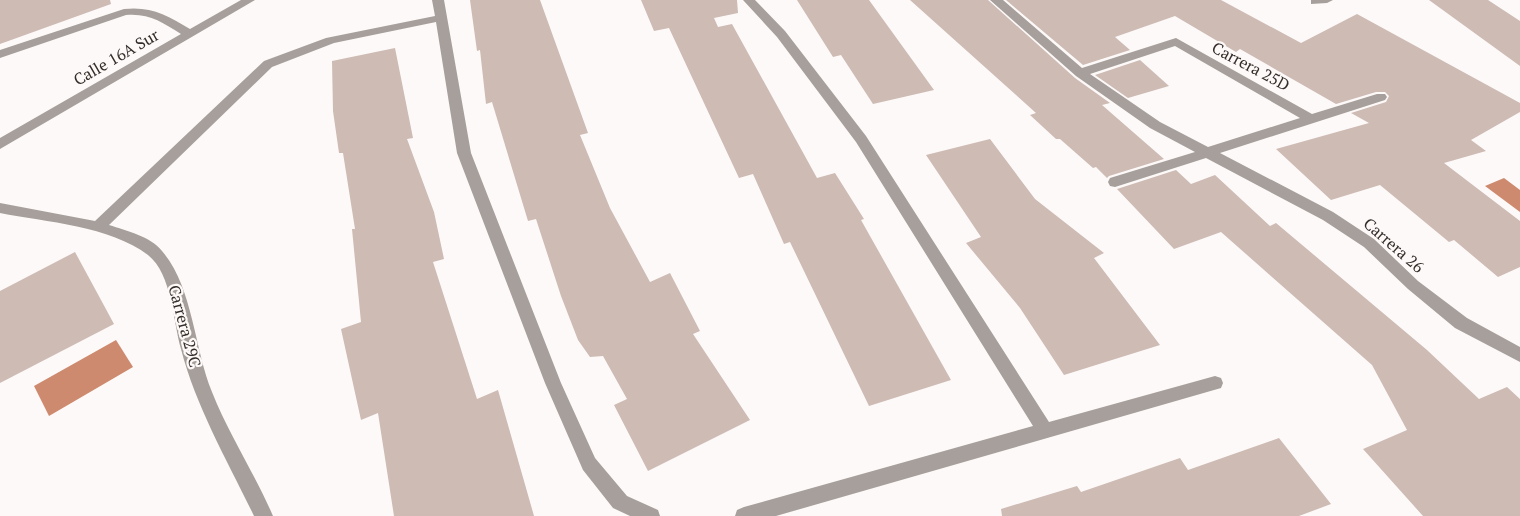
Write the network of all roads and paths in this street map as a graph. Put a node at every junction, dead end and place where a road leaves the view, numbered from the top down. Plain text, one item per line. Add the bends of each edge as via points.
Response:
1 (249, 0) edge
2 (438, 0) edge
3 (749, 0) edge
4 (996, 0) edge
5 (441, 18) junction
6 (189, 34) junction
7 (0, 54) edge
8 (1080, 74) junction
9 (1381, 97) dead end
10 (1310, 120) junction
11 (0, 144) edge
12 (1208, 152) junction
13 (1115, 182) dead end
14 (0, 208) edge
15 (98, 227) junction
16 (1520, 355) edge
17 (1215, 383) dead end
18 (1046, 432) junction
19 (264, 516) edge
20 (651, 516) edge
21 (744, 516) edge

1 - 6 street, Calle 16A Sur
2 - 5 street
3 - 18 street via 781,34 861,139
4 - 8 street, Carrera 26
5 - 15 street via 328,40 268,64
5 - 20 street via 464,153 553,383 589,464 620,502
6 - 7 street via 144,9 124,12
6 - 11 street, Calle 16A Sur
8 - 10 street, Carrera 25D via 1176,42
8 - 12 street, Carrera 26 via 1155,125
9 - 10 street
10 - 12 street
12 - 13 street
12 - 16 street, Carrera 26 via 1328,216 1369,243 1413,285 1461,322
14 - 15 street, Carrera 29C
15 - 19 street, Carrera 29C via 133,238 156,253 174,280 189,349 204,394
17 - 18 street
18 - 21 street

